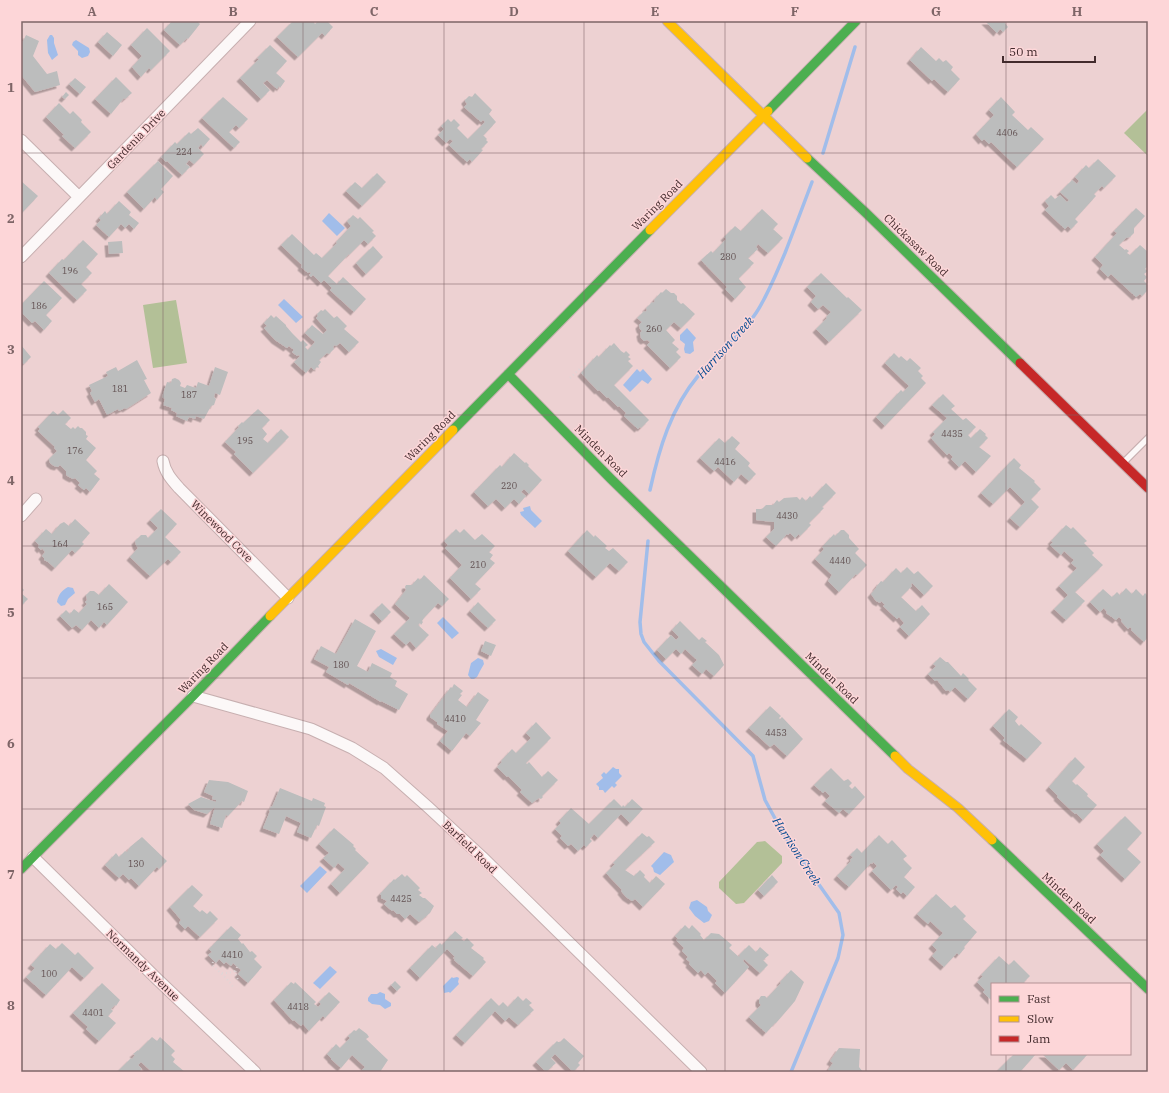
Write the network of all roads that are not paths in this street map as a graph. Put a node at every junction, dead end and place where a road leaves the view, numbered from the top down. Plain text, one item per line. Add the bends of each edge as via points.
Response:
1 (250, 21) edge
2 (667, 21) edge
3 (856, 21) edge
4 (763, 115) junction
5 (21, 140) edge
6 (79, 197) junction
7 (21, 257) edge
8 (508, 374) junction
9 (1148, 438) edge
10 (163, 461) dead end
11 (1123, 463) junction
12 (1148, 488) edge
13 (36, 499) dead end
14 (21, 516) edge
15 (288, 598) junction
16 (194, 696) junction
17 (33, 857) junction
18 (21, 869) edge
19 (1148, 989) edge
20 (255, 1072) edge
21 (701, 1072) edge

1 - 6 street, Gardenia Drive
2 - 4 street, Chickasaw Road
3 - 4 street, Waring Road
4 - 8 street, Waring Road
4 - 11 street, Chickasaw Road
5 - 6 street
6 - 7 street, Gardenia Drive
8 - 15 street, Waring Road
8 - 19 street, Minden Road via 611,479 908,769 958,808
9 - 11 lane
10 - 15 street, Winewood Cove via 170,477 179,488
11 - 12 street, Chickasaw Road
13 - 14 street
15 - 16 street, Waring Road
16 - 17 street, Waring Road
16 - 21 street, Barfield Road via 311,729 352,748 384,768 477,852
17 - 18 street, Waring Road
17 - 20 street, Normandy Avenue via 157,980

